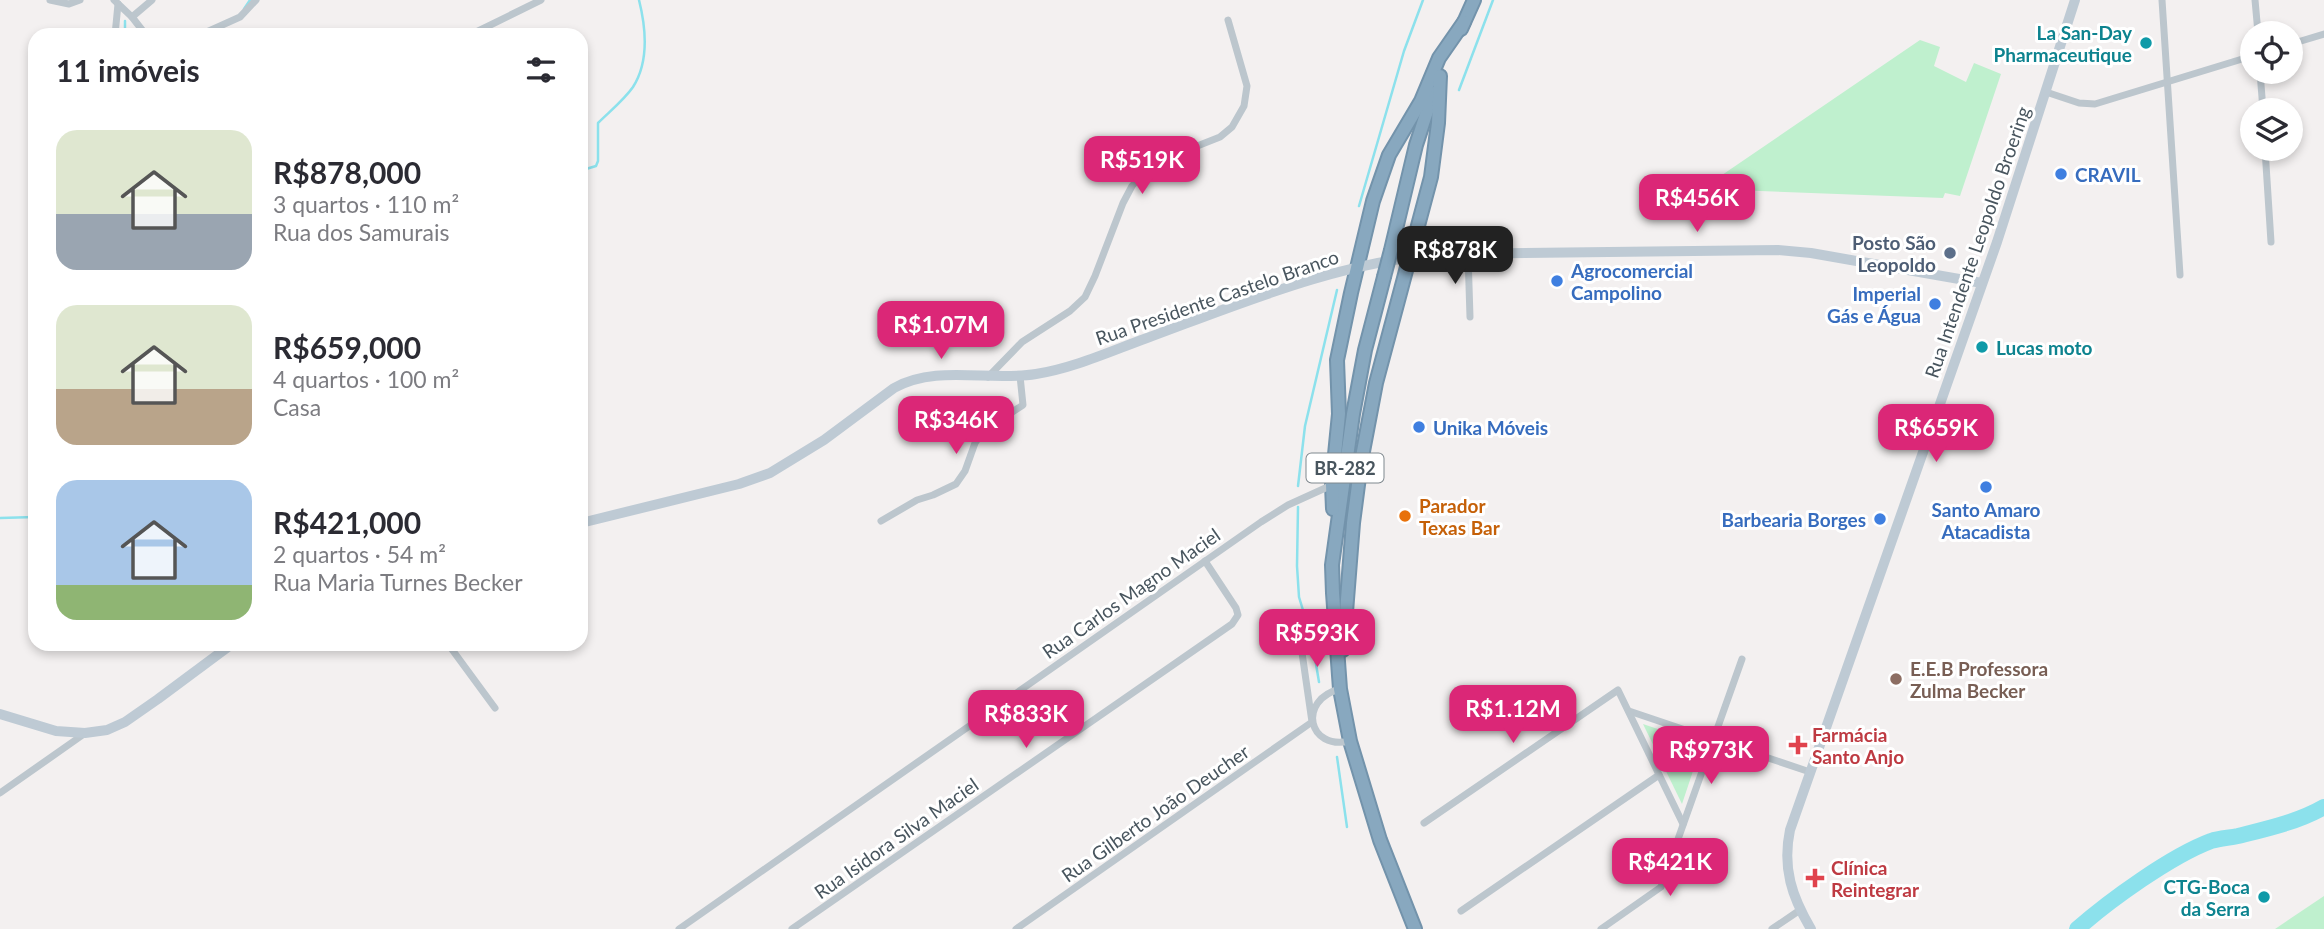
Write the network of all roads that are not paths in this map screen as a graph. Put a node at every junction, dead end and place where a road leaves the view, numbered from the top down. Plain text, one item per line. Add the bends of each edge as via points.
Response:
1 (50, 0) edge
2 (80, 0) edge
3 (152, 0) edge
4 (256, 0) edge
5 (541, 0) edge
6 (1474, 0) edge
7 (2075, 0) edge
8 (2162, 0) edge
9 (2256, 0) edge
10 (116, 2) edge
11 (132, 17) junction
12 (1228, 20) dead end
13 (2257, 21) edge
14 (1464, 22) junction
15 (115, 28) edge
16 (141, 28) edge
17 (216, 28) edge
18 (484, 28) edge
19 (2324, 34) edge
20 (2303, 40) edge
21 (2240, 60) edge
22 (1440, 76) junction
23 (2168, 82) junction
24 (2046, 92) junction
25 (2266, 161) edge
26 (2271, 242) dead end
27 (1468, 254) junction
28 (1409, 257) junction
29 (1358, 268) junction
30 (2180, 275) dead end
31 (1982, 283) junction
32 (1469, 317) dead end
33 (1020, 376) junction
34 (988, 377) junction
35 (1332, 485) junction
36 (588, 521) edge
37 (881, 521) dead end
38 (1205, 561) junction
39 (1332, 565) junction
40 (1297, 618) dead end
41 (222, 651) edge
42 (453, 651) edge
43 (1742, 659) dead end
44 (1340, 683) junction
45 (495, 708) dead end
46 (1628, 711) junction
47 (0, 713) edge
48 (1312, 722) junction
49 (85, 733) junction
50 (1713, 739) junction
51 (1350, 741) junction
52 (1810, 772) junction
53 (1659, 775) junction
54 (0, 793) edge
55 (1423, 823) dead end
56 (1683, 824) junction
57 (1461, 911) dead end
58 (1800, 911) junction
59 (679, 929) edge
60 (792, 929) edge
61 (1016, 929) edge
62 (1415, 929) edge
63 (1601, 929) edge
64 (1772, 929) edge
65 (1811, 929) edge

1 - 2 street via 69,4
3 - 11 street
4 - 17 street via 236,19
5 - 18 street
6 - 14 highway, BR-282
7 - 24 street, Rua Intendente Leopoldo Broering
8 - 23 street
9 - 13 street
10 - 11 street
10 - 15 street
11 - 16 street
12 - 34 street via 1247,86 1244,106 1230,130 1143,174 1123,202 1085,296 1022,342
14 - 22 highway, BR-282
14 - 29 highway via 1439,58 1422,101 1389,155
19 - 20 street
21 - 23 street
22 - 28 highway via 1433,164
22 - 39 highway, BR-282, bridge via 1416,145 1367,341
23 - 24 street via 2095,104
23 - 30 street
24 - 31 street, Rua Intendente Leopoldo Broering
25 - 26 street
27 - 28 street, Rua Presidente Castelo Branco
27 - 31 street, Rua Presidente Castelo Branco via 1778,250
27 - 32 street
28 - 29 street, Rua Presidente Castelo Branco
28 - 44 highway via 1361,462
29 - 33 street, Rua Presidente Castelo Branco via 1245,302 1062,369
29 - 35 highway via 1338,360 1339,414
31 - 52 street, Rua Intendente Leopoldo Broering
33 - 34 street, Rua Presidente Castelo Branco
33 - 37 street via 1023,405 984,431 956,484
34 - 36 street, Rua Presidente Castelo Branco via 932,376 907,381 769,473
35 - 38 street, Rua Carlos Magno Maciel via 1288,505
35 - 39 highway
38 - 59 street, Rua Carlos Magno Maciel
38 - 60 street, Rua Isidora Silva Maciel via 1237,608 1232,624
39 - 44 highway, BR-282
40 - 48 street
41 - 49 street via 125,722
42 - 45 street
43 - 50 street
44 - 48 street via 1315,704
44 - 51 highway, BR-282
46 - 50 street
46 - 53 street
46 - 55 street via 1618,690
47 - 49 street via 56,731
48 - 51 street via 1321,737
48 - 61 street, Rua Gilberto João Deucher
49 - 54 street
50 - 52 street
50 - 56 street
51 - 62 highway, BR-282 via 1380,840
52 - 58 street, Rua Intendente Leopoldo Broering via 1786,855 1788,880
53 - 56 street
53 - 57 street
56 - 63 street via 1661,887
58 - 64 street
58 - 65 street, Rua Intendente Leopoldo Broering

